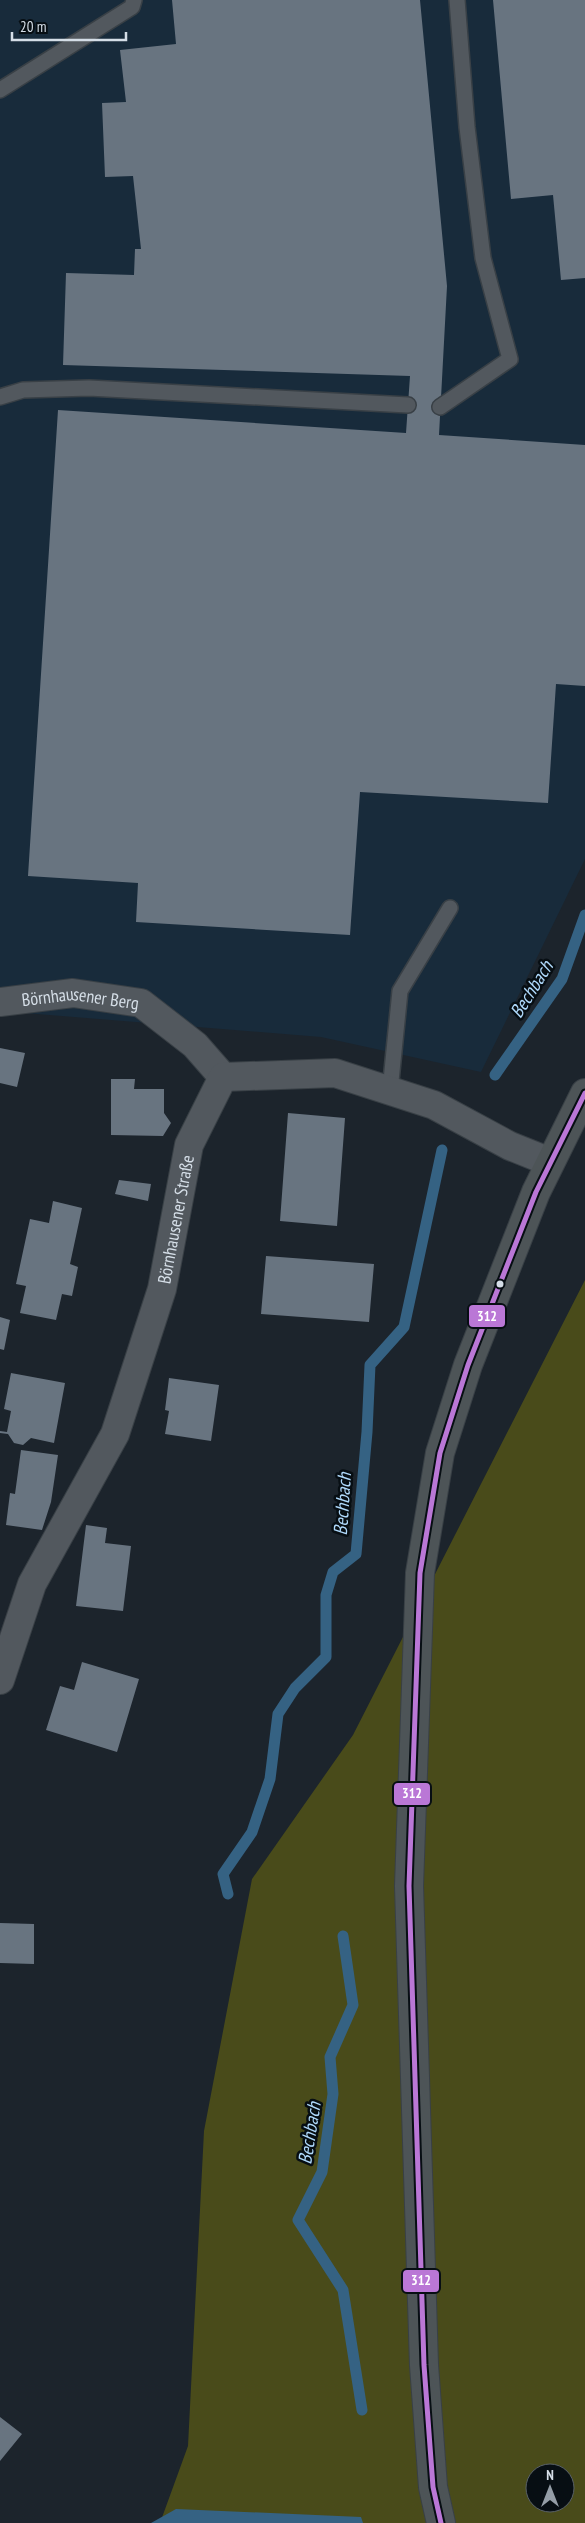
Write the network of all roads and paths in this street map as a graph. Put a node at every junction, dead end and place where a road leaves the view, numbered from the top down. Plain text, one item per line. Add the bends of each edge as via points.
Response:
1 (134, 0) edge
2 (457, 0) edge
3 (0, 90) edge
4 (0, 397) edge
5 (408, 405) dead end
6 (440, 407) dead end
7 (450, 908) dead end
8 (0, 1002) edge
9 (223, 1077) junction
10 (390, 1091) junction
11 (585, 1093) edge
12 (550, 1162) junction
13 (0, 1680) edge
14 (441, 2523) edge

1 - 3 lane via 132,7
2 - 6 lane via 467,127 483,258 510,359
4 - 5 lane via 23,390 89,388
7 - 10 lane via 400,991
8 - 9 street, Börnhausener Berg via 73,993 141,1003 195,1045
9 - 10 street via 335,1074
9 - 13 street, Börnhausener Straße via 189,1145 162,1288 115,1434 32,1584
10 - 12 street via 434,1104 510,1146
11 - 12 main road
12 - 14 main road via 468,1365 440,1453 420,1573 409,1886 424,2365 433,2487

